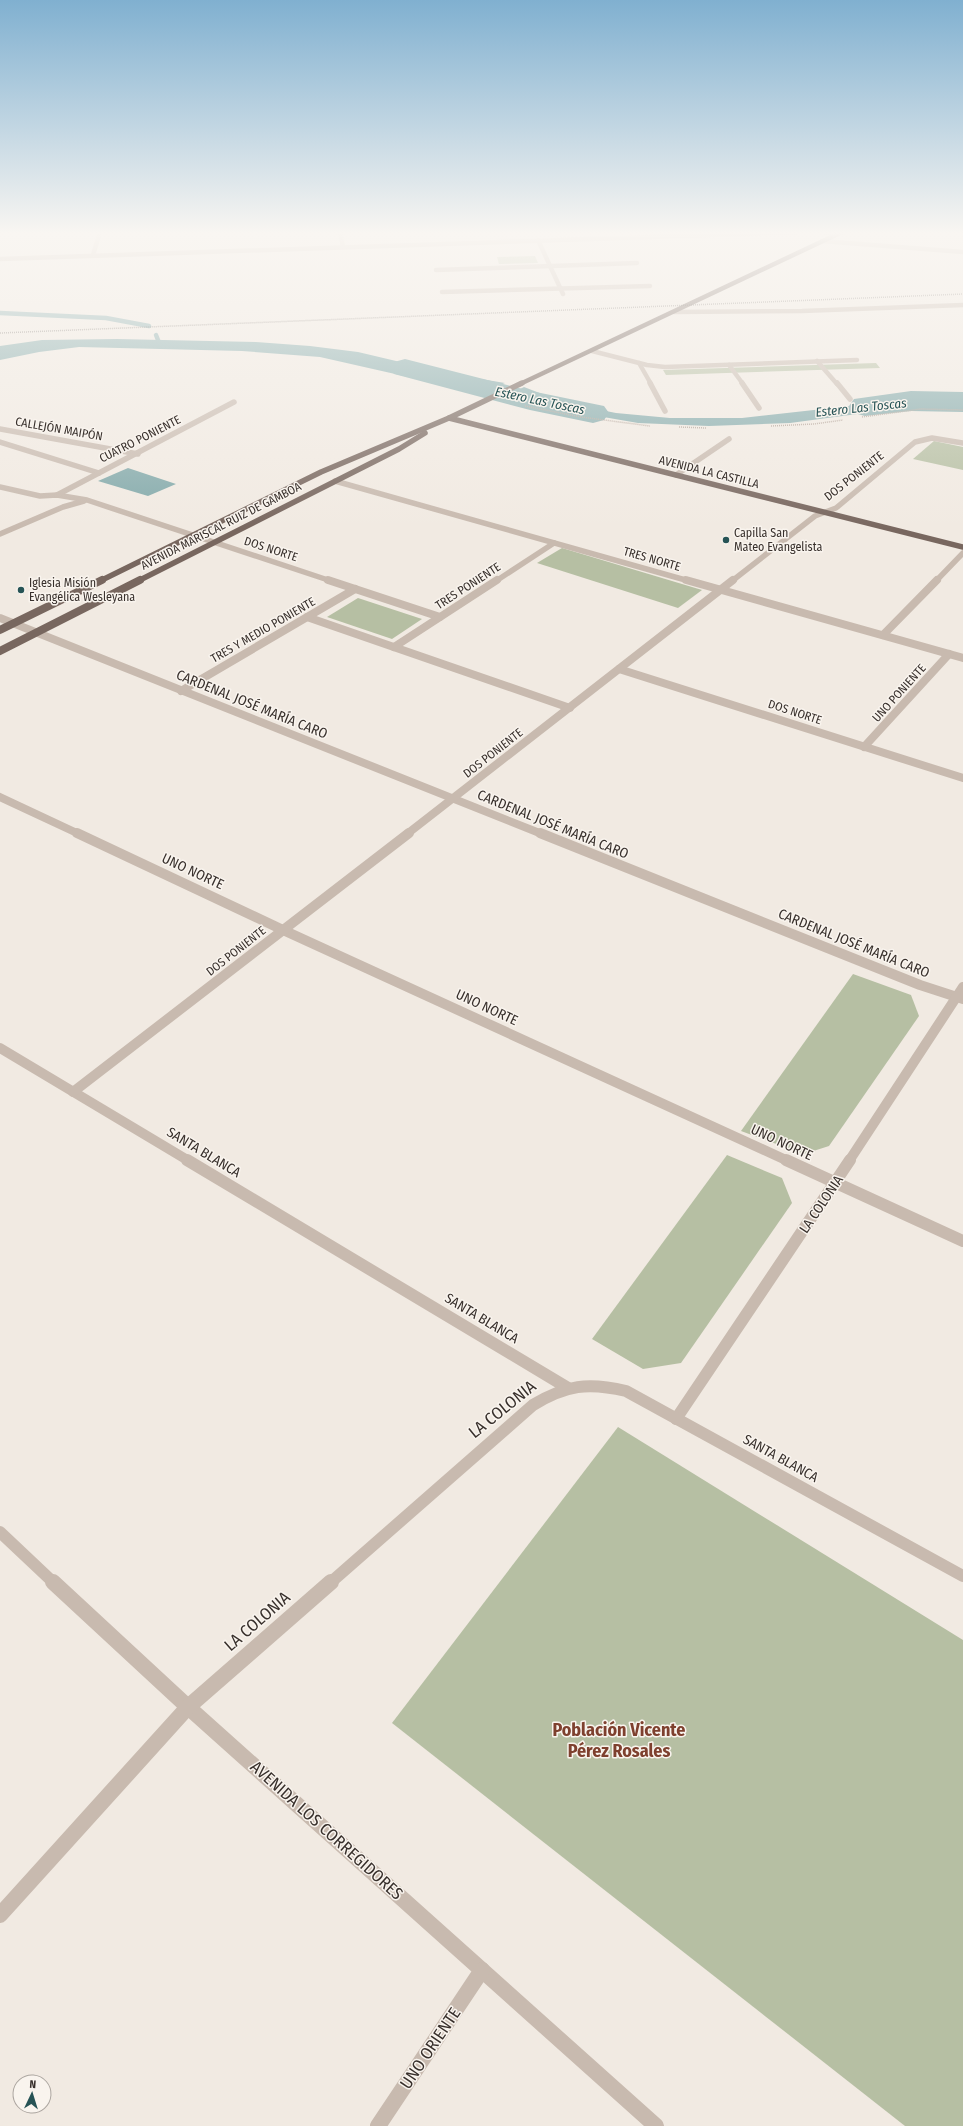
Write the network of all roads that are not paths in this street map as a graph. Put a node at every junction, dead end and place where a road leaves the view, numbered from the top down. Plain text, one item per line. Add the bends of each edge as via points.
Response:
1 (634, 331) edge
2 (592, 351) junction
3 (857, 360) dead end
4 (817, 361) junction
5 (639, 363) junction
6 (729, 364) junction
7 (850, 399) dead end
8 (234, 402) dead end
9 (760, 408) dead end
10 (665, 411) dead end
11 (449, 418) junction
12 (0, 429) edge
13 (729, 439) dead end
14 (0, 442) edge
15 (963, 443) edge
16 (138, 454) junction
17 (99, 473) junction
18 (676, 475) junction
19 (335, 481) junction
20 (0, 487) edge
21 (57, 495) junction
22 (86, 500) junction
23 (825, 512) junction
24 (0, 534) edge
25 (192, 535) junction
26 (213, 542) junction
27 (554, 543) junction
28 (963, 547) edge
29 (963, 553) edge
30 (355, 589) junction
31 (721, 590) junction
32 (307, 617) junction
33 (440, 617) junction
34 (0, 618) edge
35 (13, 624) junction
36 (0, 630) edge
37 (36, 633) junction
38 (883, 635) junction
39 (394, 647) junction
40 (0, 651) edge
41 (949, 654) junction
42 (963, 658) edge
43 (619, 669) junction
44 (181, 691) junction
45 (570, 708) junction
46 (864, 747) junction
47 (963, 778) edge
48 (0, 797) edge
49 (453, 799) junction
50 (283, 930) junction
51 (963, 987) edge
52 (960, 998) edge
53 (0, 1048) edge
54 (73, 1092) junction
55 (835, 1183) junction
56 (963, 1241) edge
57 (568, 1388) junction
58 (676, 1419) junction
59 (0, 1532) edge
60 (963, 1576) edge
61 (188, 1707) junction
62 (0, 1915) edge
63 (482, 1970) junction
64 (378, 2126) edge
65 (656, 2126) edge

1 - 2 main road, AVENIDA MARISCAL RUIZ DE GAMBOA
2 - 5 street
2 - 11 main road, AVENIDA MARISCAL RUIZ DE GAMBOA
3 - 4 street
4 - 6 street
4 - 7 street
5 - 6 street via 665,367
5 - 10 street
6 - 9 street
8 - 16 street, CUATRO PONIENTE
11 - 18 main road, AVENIDA LA CASTILLA
11 - 19 main road, AVENIDA MARISCAL RUIZ DE GAMBOA via 399,449
11 - 25 main road, AVENIDA MARISCAL RUIZ DE GAMBOA via 321,472
12 - 16 street, CALLEJÓN MAIPÓN
13 - 18 street
14 - 17 street, CALLEJÓN MAIPÓN
15 - 23 street, DOS PONIENTE via 929,438 916,442 836,508
16 - 17 street, CUATRO PONIENTE
17 - 21 street, CUATRO PONIENTE
18 - 23 main road, AVENIDA LA CASTILLA
19 - 26 main road, AVENIDA MARISCAL RUIZ DE GAMBOA
19 - 27 street, TRES NORTE
20 - 21 street, DOS NORTE via 40,496
21 - 22 street, DOS NORTE
22 - 24 street
22 - 25 street, DOS NORTE
23 - 28 main road, AVENIDA LA CASTILLA
23 - 31 street, DOS PONIENTE via 815,516
25 - 26 street, DOS NORTE
25 - 35 main road, AVENIDA MARISCAL RUIZ DE GAMBOA
26 - 30 street, DOS NORTE
26 - 37 main road, AVENIDA MARISCAL RUIZ DE GAMBOA
27 - 31 street, TRES NORTE
27 - 33 street, TRES PONIENTE
29 - 38 street
30 - 32 street, TRES Y MEDIO PONIENTE
30 - 33 street, DOS NORTE
31 - 38 street, TRES NORTE
31 - 43 street, DOS PONIENTE
32 - 39 street
32 - 44 street, TRES Y MEDIO PONIENTE
33 - 39 street, TRES PONIENTE
34 - 35 street, CARDENAL JOSÉ MARÍA CARO
35 - 36 main road, AVENIDA MARISCAL RUIZ DE GAMBOA
35 - 37 street, CARDENAL JOSÉ MARÍA CARO
37 - 40 main road, AVENIDA MARISCAL RUIZ DE GAMBOA
37 - 44 street, CARDENAL JOSÉ MARÍA CARO
38 - 41 street, TRES NORTE
39 - 45 street
41 - 42 street, TRES NORTE
41 - 46 street, UNO PONIENTE
43 - 45 street, DOS PONIENTE
43 - 46 street, DOS NORTE
44 - 49 street, CARDENAL JOSÉ MARÍA CARO
45 - 49 street, DOS PONIENTE
46 - 47 street, DOS NORTE
48 - 50 street, UNO NORTE
49 - 50 street, DOS PONIENTE
49 - 52 street, CARDENAL JOSÉ MARÍA CARO via 913,982
50 - 54 street, DOS PONIENTE
50 - 55 street, UNO NORTE
51 - 52 street, LA COLONIA
52 - 55 street, LA COLONIA
53 - 54 street, SANTA BLANCA
54 - 57 street, SANTA BLANCA
55 - 56 street, UNO NORTE
55 - 58 street, LA COLONIA
57 - 58 street, SANTA BLANCA via 600,1384 626,1391
57 - 61 street, LA COLONIA via 551,1393 533,1405
58 - 60 street, SANTA BLANCA
59 - 61 street, AVENIDA LOS CORREGIDORES
61 - 62 street, LA COLONIA
61 - 63 street, AVENIDA LOS CORREGIDORES
63 - 64 street, UNO ORIENTE
63 - 65 street, AVENIDA LOS CORREGIDORES

